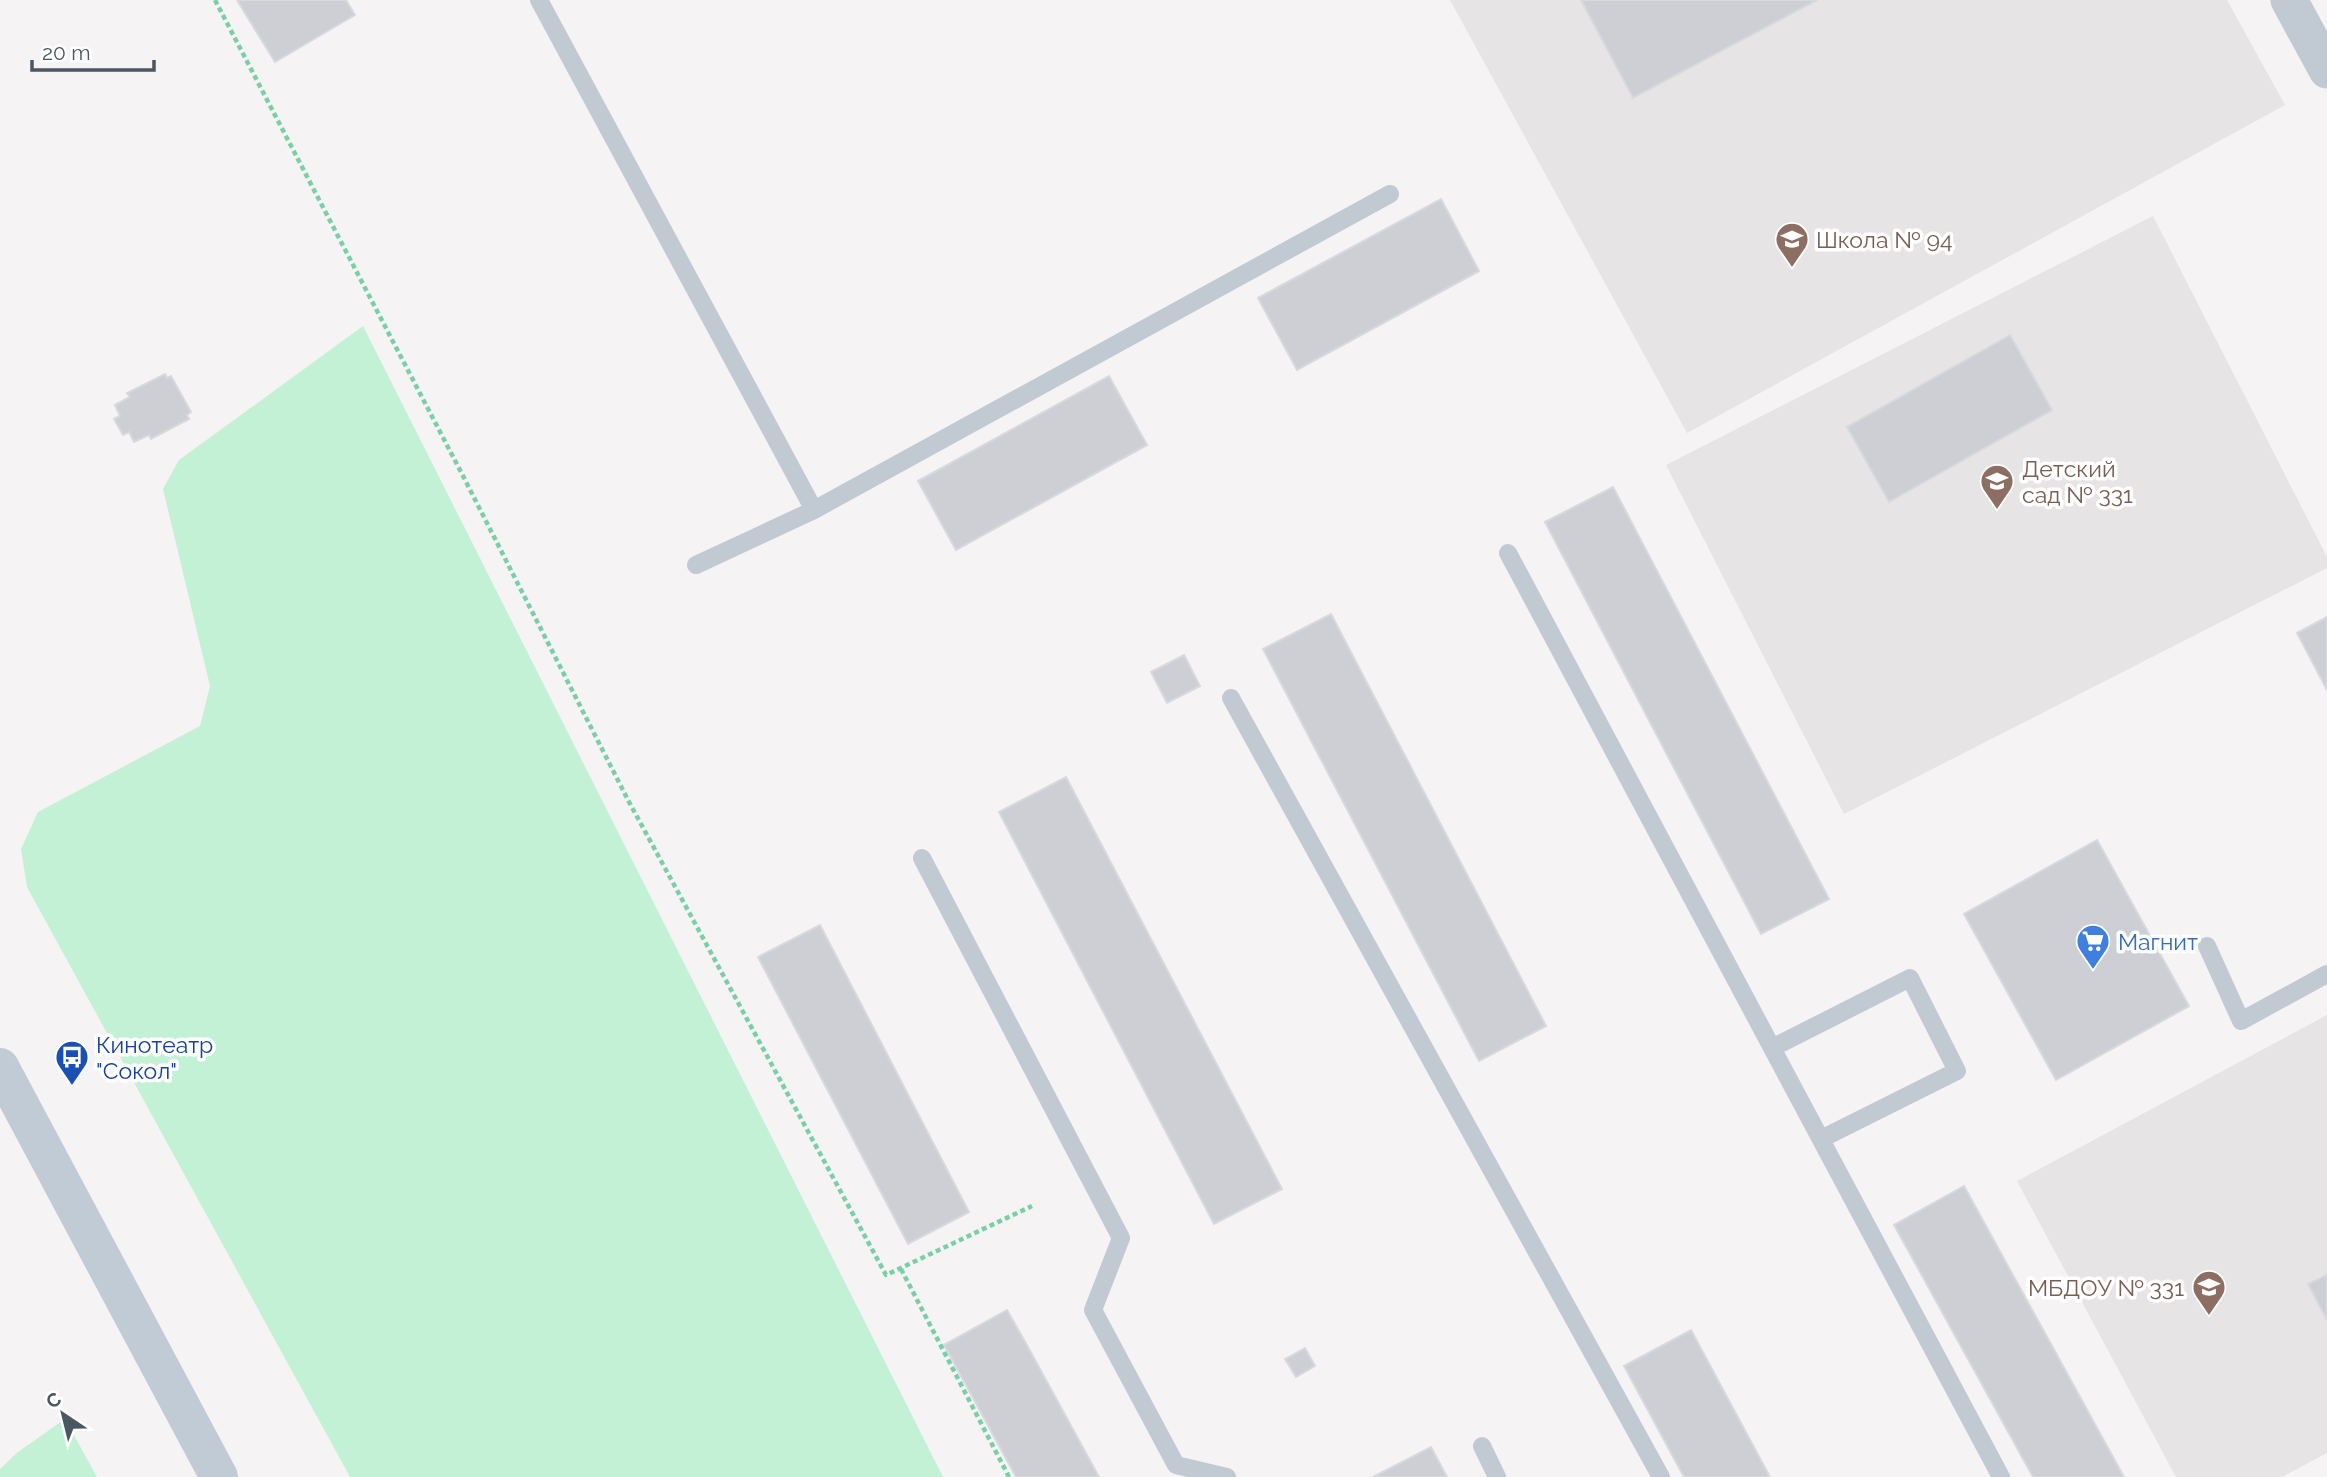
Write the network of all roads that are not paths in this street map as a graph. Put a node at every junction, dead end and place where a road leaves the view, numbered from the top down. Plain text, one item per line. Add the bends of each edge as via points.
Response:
1 (539, 0) edge
2 (2289, 0) edge
3 (2327, 70) edge
4 (1390, 194) dead end
5 (814, 510) junction
6 (1508, 553) dead end
7 (696, 565) dead end
8 (1231, 698) dead end
9 (922, 858) dead end
10 (2207, 946) dead end
11 (2327, 974) edge
12 (1772, 1048) junction
13 (0, 1067) edge
14 (1821, 1139) junction
15 (1482, 1446) dead end
16 (219, 1477) edge
17 (1227, 1477) edge
18 (1497, 1477) edge
19 (1661, 1477) edge
20 (2001, 1477) edge

1 - 5 lane
2 - 3 street
4 - 5 lane
5 - 7 lane
6 - 12 lane
8 - 19 lane
9 - 17 lane via 1121,1238 1093,1310 1175,1465
10 - 11 lane via 2241,1021
12 - 14 lane
12 - 14 lane via 1910,978 1957,1071
13 - 16 main road
14 - 20 lane
15 - 18 lane

